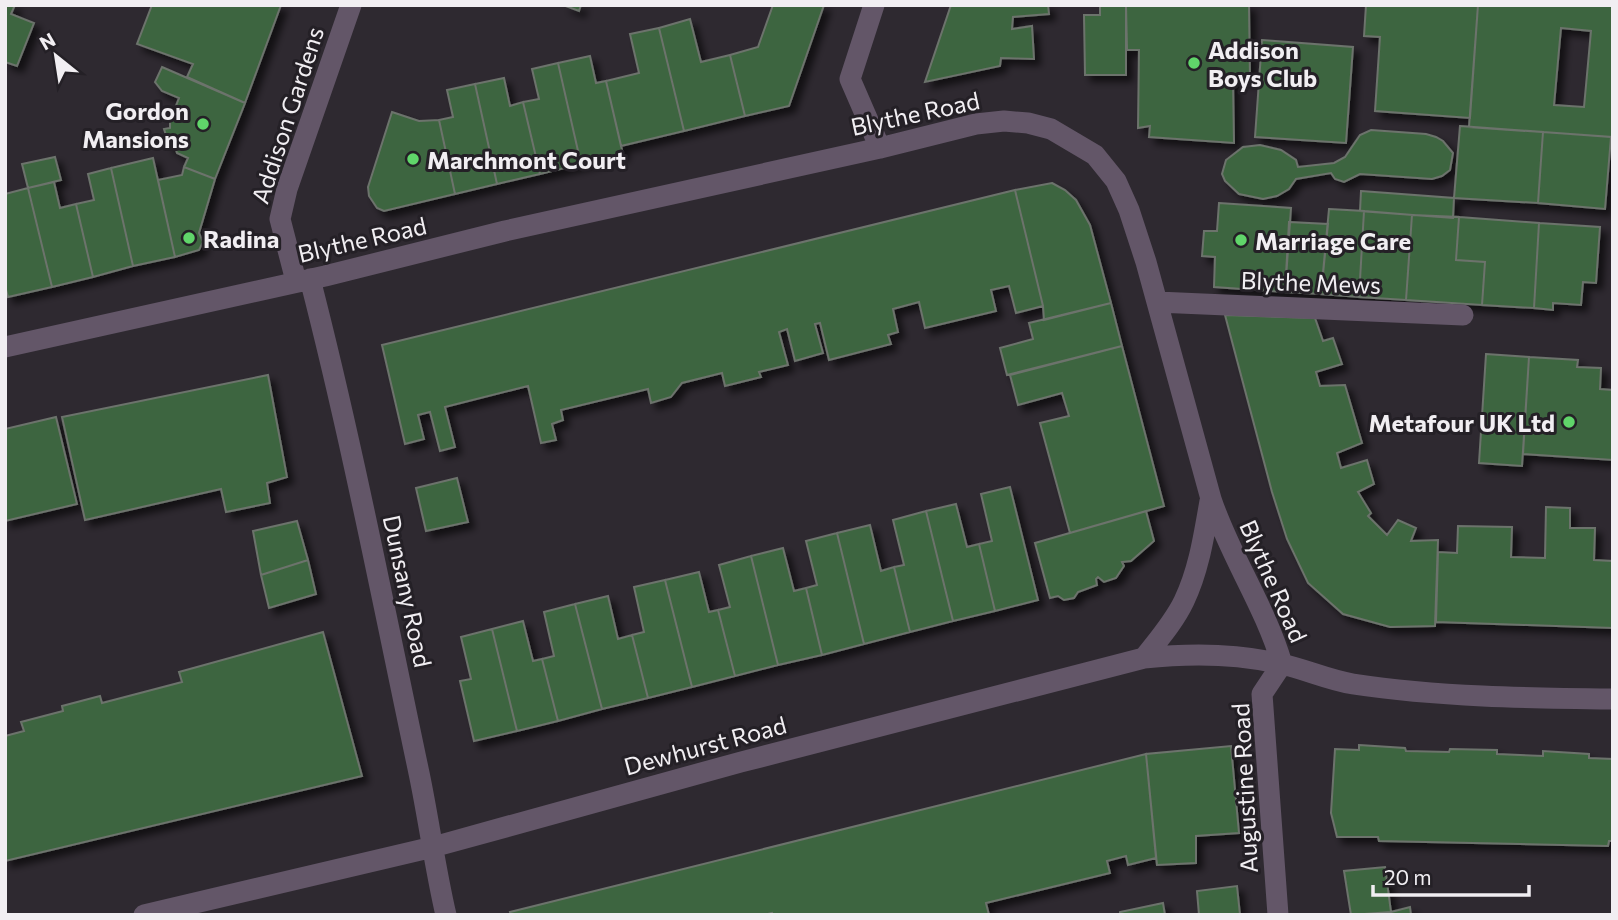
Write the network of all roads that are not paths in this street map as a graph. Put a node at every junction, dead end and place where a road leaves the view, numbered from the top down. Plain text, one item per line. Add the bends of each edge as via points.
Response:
1 (351, 5) edge
2 (874, 5) edge
3 (880, 148) junction
4 (303, 280) junction
5 (1157, 302) junction
6 (1463, 314) dead end
7 (5, 346) edge
8 (1211, 499) junction
9 (1144, 658) junction
10 (1282, 664) junction
11 (1613, 699) edge
12 (433, 847) junction
13 (144, 915) edge
14 (446, 915) edge
15 (1278, 915) edge

1 - 4 street, Addison Gardens via 286,189 280,219
2 - 3 street via 850,79
3 - 4 street, Blythe Road
3 - 5 street, Blythe Road via 1004,121 1028,122 1070,139 1095,155 1116,181
4 - 7 street, Blythe Road
4 - 12 street, Dunsany Road via 343,411
5 - 6 street, Blythe Mews
5 - 8 street, Blythe Road
8 - 9 street via 1196,571 1184,601
8 - 10 street, Blythe Road via 1222,533 1275,638
9 - 10 street, Dewhurst Road via 1231,655
9 - 12 street, Dewhurst Road
10 - 11 street, Blythe Road via 1348,684 1422,694
10 - 15 street, Augustine Road via 1262,694
12 - 13 street, Dewhurst Road
12 - 14 street, Dunsany Road

